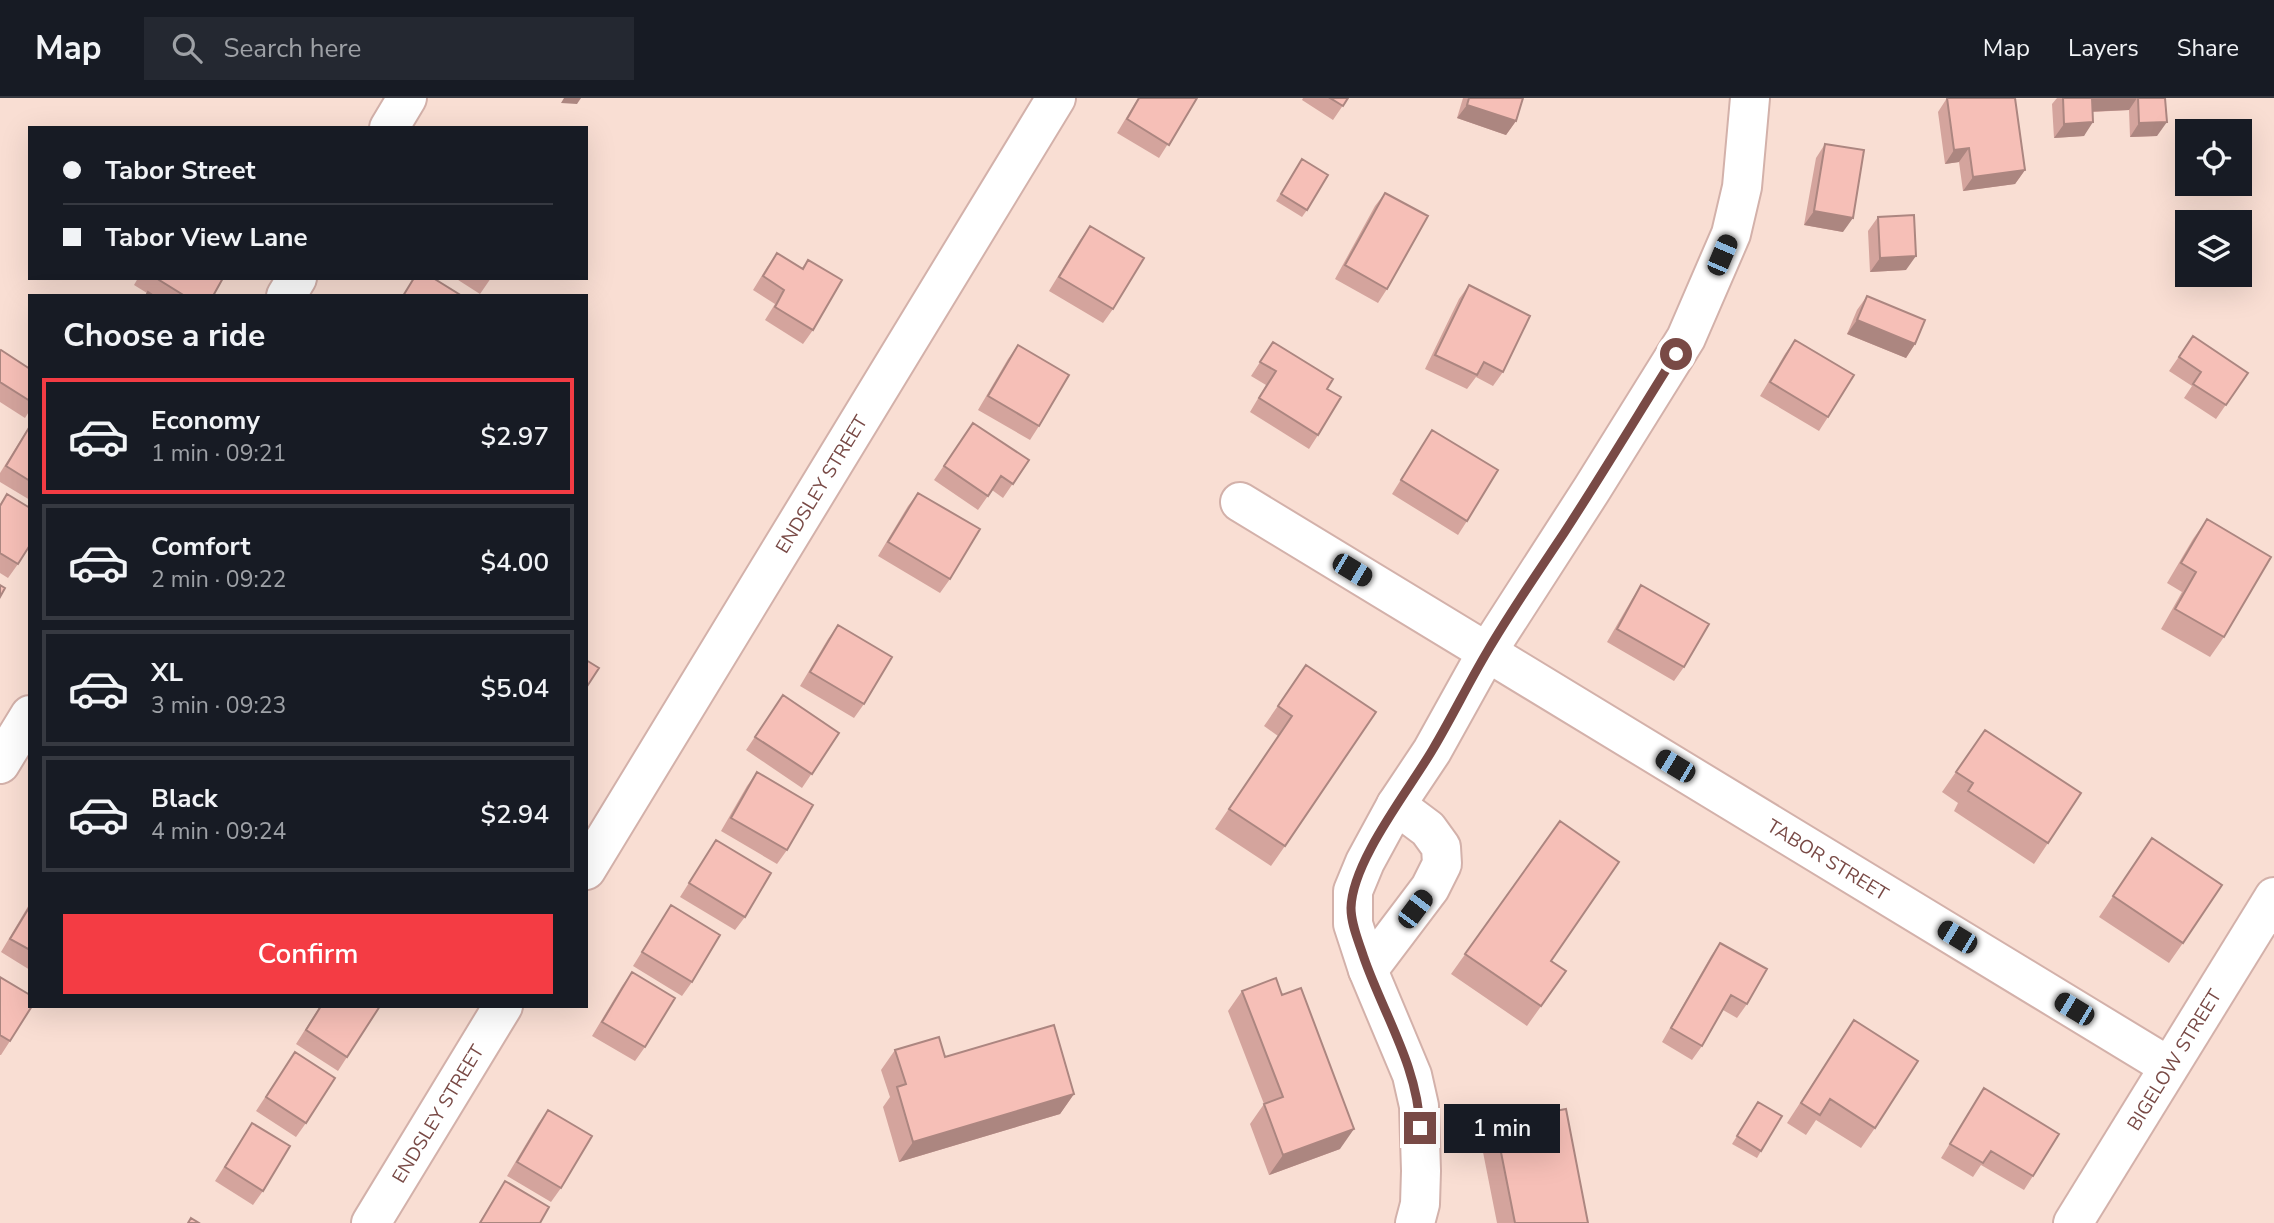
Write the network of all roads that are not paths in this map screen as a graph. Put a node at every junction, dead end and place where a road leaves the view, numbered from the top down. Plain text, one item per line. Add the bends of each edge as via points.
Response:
1 (407, 98) edge
2 (1056, 98) edge
3 (1750, 98) edge
4 (390, 126) edge
5 (1240, 502) dead end
6 (1487, 652) junction
7 (28, 718) edge
8 (0, 764) edge
9 (1396, 804) junction
10 (588, 867) edge
11 (2274, 897) edge
12 (1368, 970) junction
13 (502, 1008) edge
14 (2168, 1066) junction
15 (371, 1223) edge
16 (1415, 1223) edge
17 (2073, 1223) edge

1 - 4 street
2 - 10 street, ENDSLEY STREET
3 - 6 street via 1742,187 1731,234 1686,338
5 - 6 street, TABOR STREET
6 - 9 street via 1432,751
6 - 14 street, TABOR STREET
7 - 8 street
9 - 12 street via 1353,891 1353,924
9 - 12 street via 1428,828 1441,847 1442,864 1430,888
11 - 14 street, BIGELOW STREET
12 - 16 street via 1412,1075 1419,1106 1421,1182
13 - 15 street, ENDSLEY STREET
14 - 17 street, BIGELOW STREET

